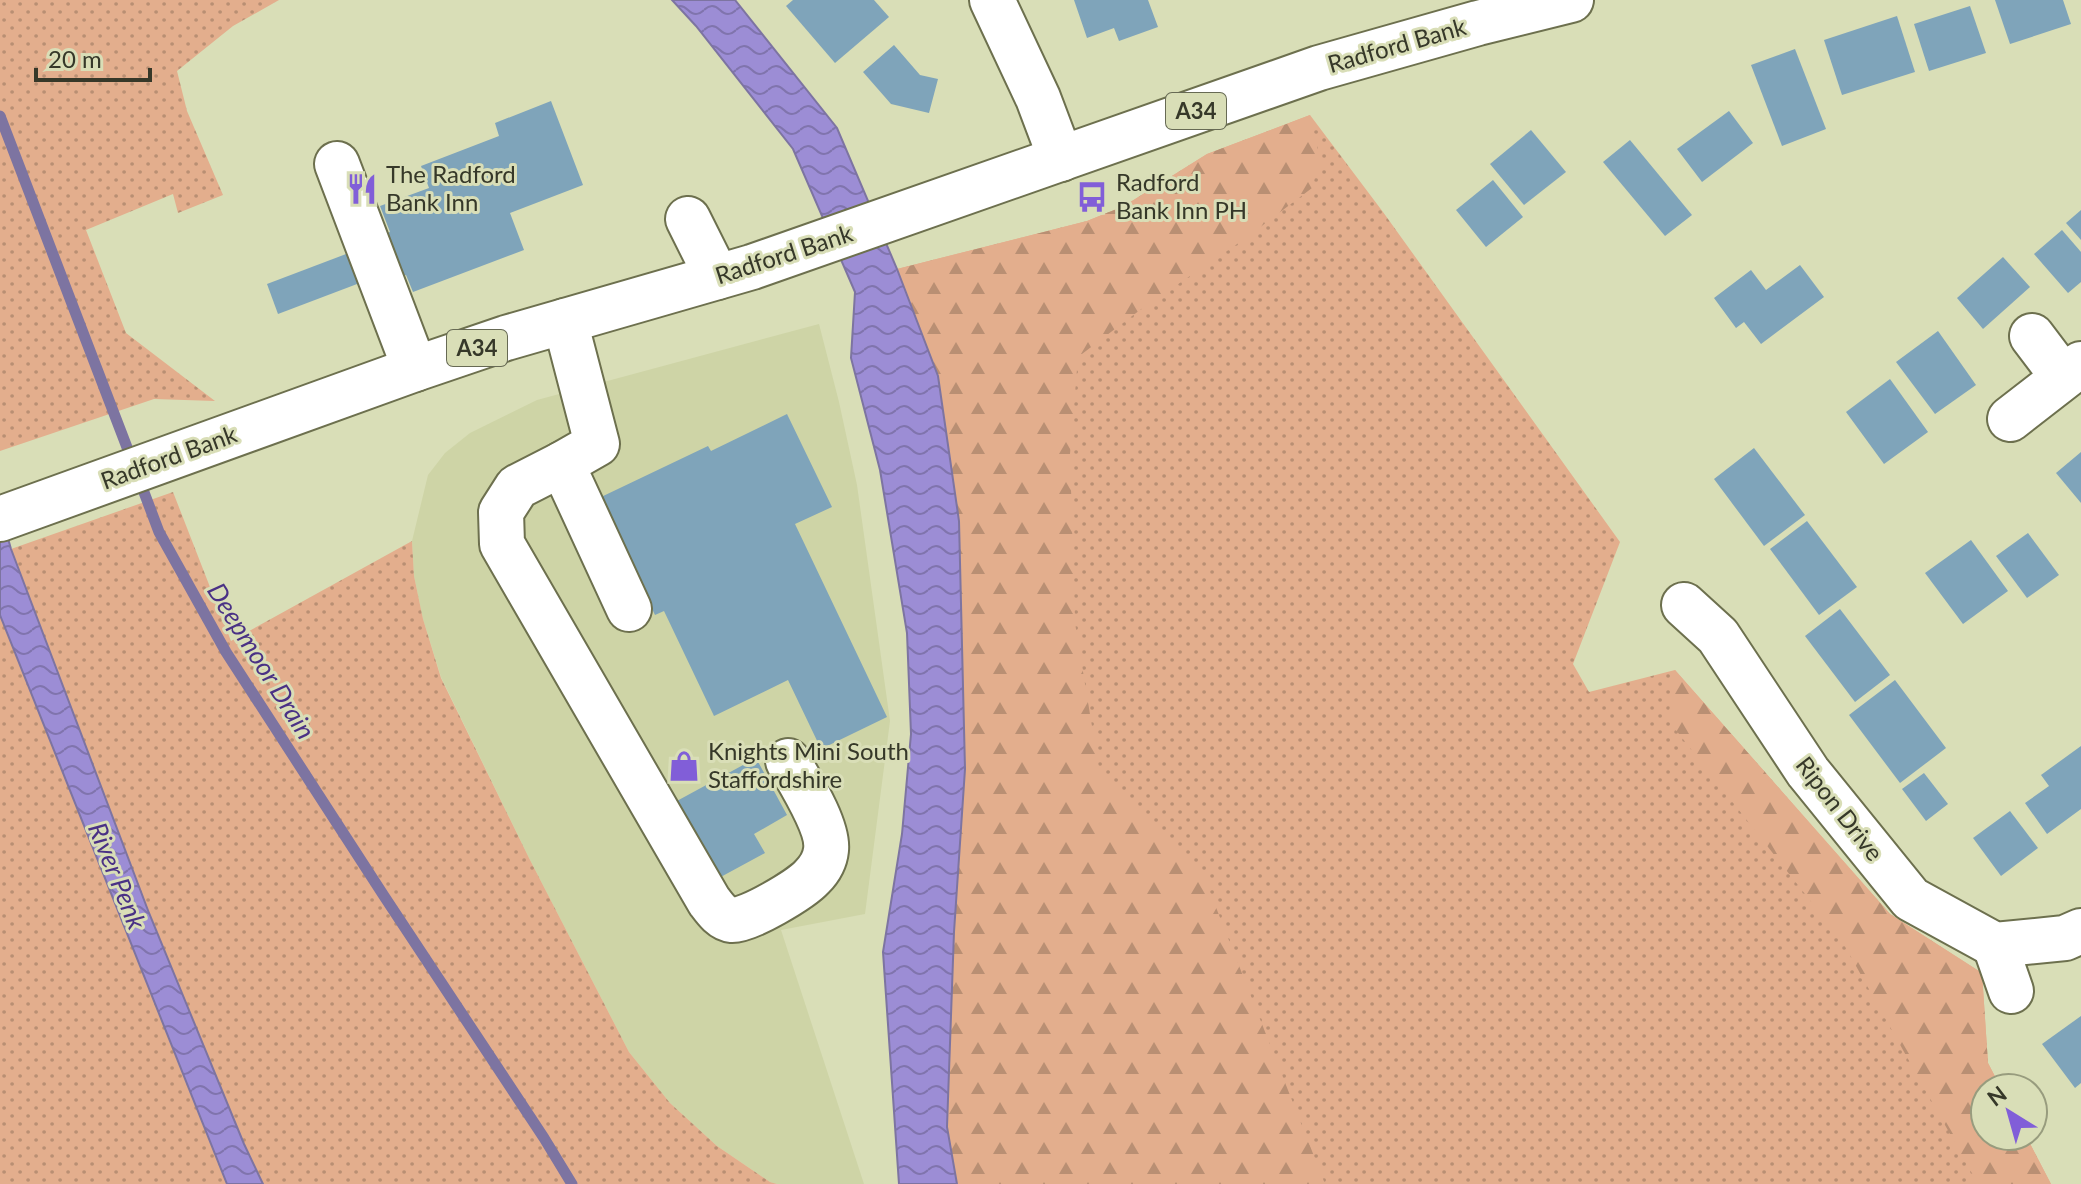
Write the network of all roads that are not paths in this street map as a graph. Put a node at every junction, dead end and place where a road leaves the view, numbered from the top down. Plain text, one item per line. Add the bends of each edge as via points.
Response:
1 (992, 0) edge
2 (1571, 0) edge
3 (1477, 12) edge
4 (1061, 159) junction
5 (337, 164) dead end
6 (688, 219) dead end
7 (735, 272) junction
8 (565, 321) junction
9 (2032, 336) dead end
10 (415, 369) junction
11 (2072, 371) edge
12 (2010, 419) dead end
13 (562, 464) junction
14 (0, 519) edge
15 (1684, 605) dead end
16 (629, 609) dead end
17 (788, 761) dead end
18 (2081, 931) edge
19 (1995, 945) junction
20 (2011, 991) dead end

1 - 4 main road
2 - 3 main road, Radford Bank / A34
3 - 4 main road, Radford Bank / A34
4 - 7 main road, Radford Bank / A34
5 - 10 main road
6 - 7 main road
7 - 8 main road, Radford Bank / A34
8 - 10 main road, Radford Bank / A34
8 - 13 main road via 597,444
9 - 11 main road
10 - 14 main road, Radford Bank / A34
11 - 12 main road
13 - 16 main road
13 - 17 main road via 517,487 501,512 502,544 709,901 730,920 791,894 821,866 825,831
15 - 19 main road, Ripon Drive via 1726,630 1808,772 1911,899
18 - 19 main road via 2065,938
19 - 20 main road

